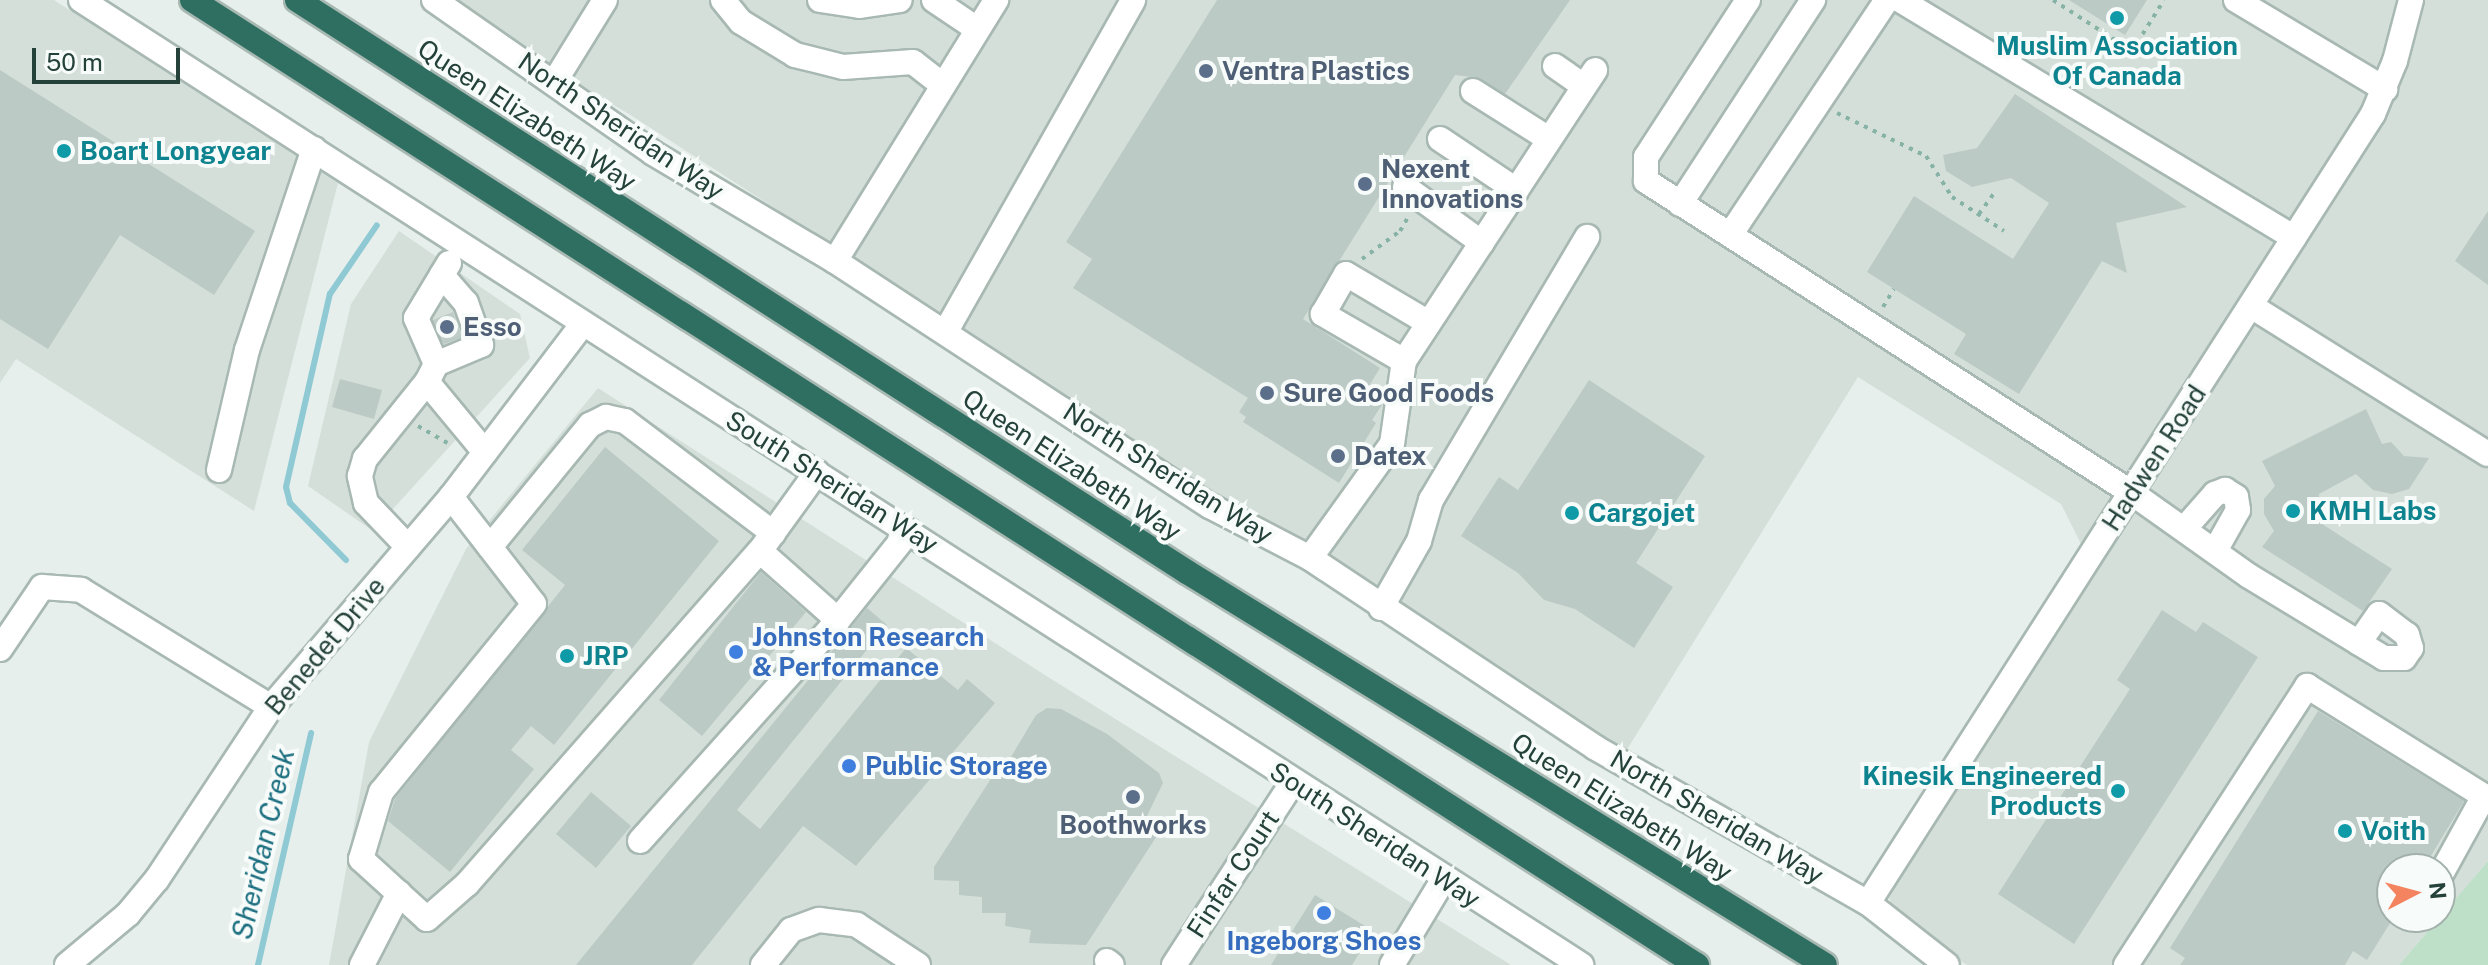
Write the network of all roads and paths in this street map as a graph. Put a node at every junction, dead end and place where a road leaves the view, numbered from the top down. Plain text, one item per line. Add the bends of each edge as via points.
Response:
1 (81, 0) edge
2 (192, 0) edge
3 (297, 0) edge
4 (434, 0) edge
5 (605, 0) edge
6 (723, 0) edge
7 (820, 0) edge
8 (900, 0) edge
9 (934, 0) edge
10 (996, 0) edge
11 (1133, 0) edge
12 (1748, 0) edge
13 (1813, 0) edge
14 (1887, 0) edge
15 (1900, 0) edge
16 (2053, 0) edge
17 (2164, 0) edge
18 (2236, 0) edge
19 (2411, 0) edge
20 (977, 29) junction
21 (1555, 66) dead end
22 (555, 81) junction
23 (942, 85) junction
24 (2385, 89) junction
25 (1473, 91) dead end
26 (1818, 104) junction
27 (1440, 139) dead end
28 (1549, 139) junction
29 (314, 149) junction
30 (1516, 190) junction
31 (1995, 192) dead end
32 (1413, 193) joint
33 (1680, 204) junction
34 (1979, 214) junction
35 (2004, 231) dead end
36 (1730, 235) junction
37 (1587, 237) dead end
38 (2294, 238) junction
39 (1482, 243) junction
40 (460, 244) junction
41 (835, 261) junction
42 (1346, 274) junction
43 (437, 284) junction
44 (2251, 306) junction
45 (441, 317) tunnel mouth
46 (1429, 323) junction
47 (583, 324) junction
48 (946, 331) junction
49 (443, 361) junction
50 (1404, 361) junction
51 (392, 422) junction
52 (2488, 454) edge
53 (481, 458) junction
54 (219, 470) dead end
55 (817, 472) junction
56 (2132, 493) junction
57 (451, 497) junction
58 (2184, 529) junction
59 (909, 531) junction
60 (766, 542) junction
61 (408, 547) junction
62 (490, 547) junction
63 (2215, 551) junction
64 (1310, 558) junction
65 (1381, 608) junction
66 (838, 620) junction
67 (2359, 643) dead end
68 (0, 649) edge
69 (271, 707) junction
70 (1292, 783) junction
71 (640, 841) dead end
72 (2453, 853) edge
73 (1443, 880) junction
74 (399, 893) junction
75 (1868, 903) junction
76 (67, 965) edge
77 (362, 965) edge
78 (763, 965) edge
79 (918, 965) edge
80 (1174, 965) edge
81 (1392, 965) edge
82 (1581, 965) edge
83 (1697, 965) edge
84 (1825, 965) edge
85 (1947, 965) edge
86 (2126, 965) edge

1 - 29 street, South Sheridan Way
2 - 83 highway
3 - 84 highway, Queen Elizabeth Way via 1187,572
4 - 22 street, North Sheridan Way
5 - 22 street
6 - 23 street via 741,22 795,55 843,67 913,62
7 - 8 street via 860,6
9 - 20 street
10 - 20 street
11 - 48 street
12 - 33 street via 1646,157 1646,181
13 - 33 street
14 - 26 street
15 - 38 street
16 - 17 path via 2132,51
18 - 24 street
19 - 24 street, Hadwen Road
20 - 23 street
21 - 28 street via 1589,78
22 - 41 street, North Sheridan Way via 653,153
23 - 41 street
24 - 38 street, Hadwen Road
25 - 28 street
26 - 34 path via 1926,156 1952,197
26 - 36 street
27 - 30 street
28 - 30 street
29 - 40 street, South Sheridan Way
29 - 54 street via 247,350
30 - 39 street
31 - 34 path
32 - 39 street
32 - 42 path via 1400,231
33 - 36 street
34 - 35 path
36 - 56 street
37 - 65 street via 1431,500 1419,541
38 - 44 street, Hadwen Road
39 - 46 street
40 - 43 street
40 - 47 street, South Sheridan Way
41 - 48 street, North Sheridan Way
42 - 46 street
42 - 50 street via 1323,314
43 - 45 street
43 - 49 street via 416,318
43 - 49 street via 466,303 481,345
44 - 52 street
44 - 56 street, Hadwen Road
46 - 50 street
47 - 53 street, Benedet Drive
47 - 55 street, South Sheridan Way
48 - 64 street, North Sheridan Way via 1210,506
49 - 51 street
49 - 53 street
50 - 64 street via 1392,444
51 - 53 path via 429,430
51 - 61 street via 365,459 360,491
53 - 57 street, Benedet Drive
55 - 59 street, South Sheridan Way
55 - 60 street
56 - 58 street
56 - 75 street, Hadwen Road
57 - 61 street, Benedet Drive
57 - 62 street
58 - 63 street
58 - 63 street via 2215,494 2225,490 2236,497 2238,510
59 - 66 street
59 - 70 street, South Sheridan Way
60 - 62 street via 625,421 606,417 590,425
60 - 66 street
60 - 74 street via 467,884 427,919
61 - 69 street, Benedet Drive
62 - 74 street via 534,604 381,792 361,859
63 - 67 street
64 - 65 street, North Sheridan Way
65 - 75 street, North Sheridan Way via 1596,748
66 - 71 street
68 - 69 street via 42,587 81,590
69 - 76 street, Benedet Drive via 157,879 128,914
70 - 73 street, South Sheridan Way
70 - 80 street, Finfar Court
72 - 86 street via 2484,796 2307,686
73 - 81 street
73 - 82 street, South Sheridan Way
74 - 77 street
75 - 85 street, North Sheridan Way
78 - 79 street via 791,930 819,920 857,925

